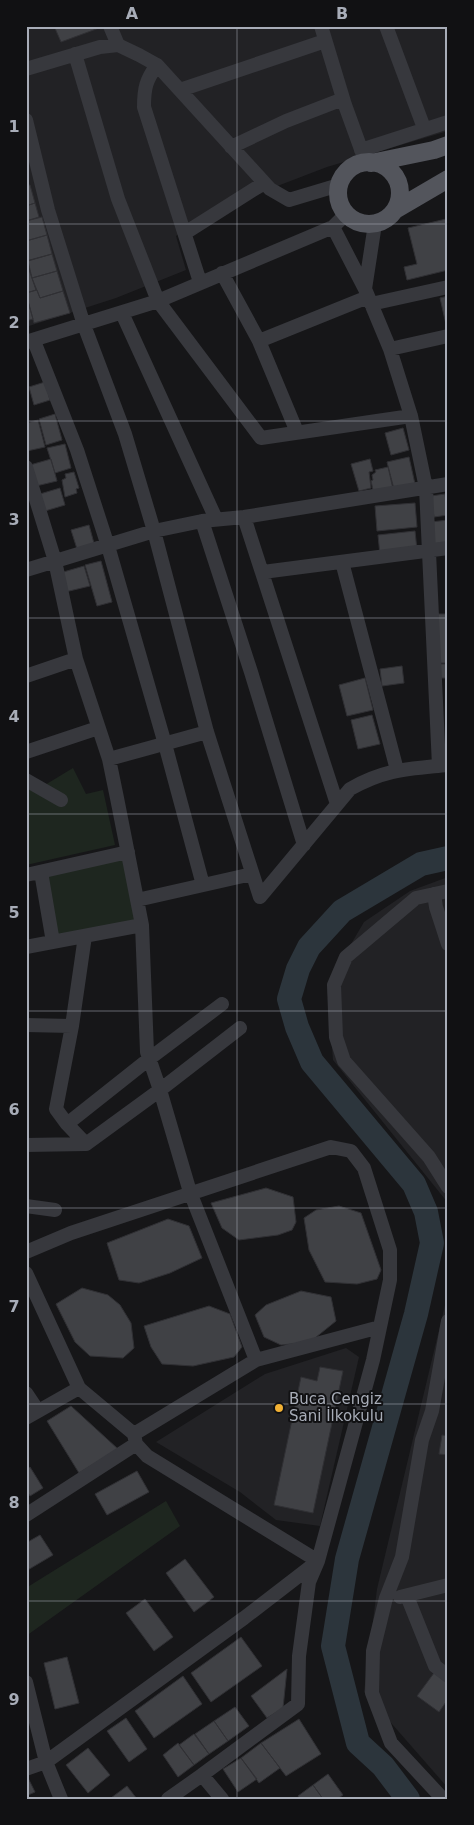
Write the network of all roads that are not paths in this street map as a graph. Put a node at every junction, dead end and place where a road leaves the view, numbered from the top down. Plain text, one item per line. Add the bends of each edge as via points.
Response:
1 (110, 26) edge
2 (321, 26) edge
3 (386, 26) edge
4 (325, 41) junction
5 (118, 45) junction
6 (75, 54) junction
7 (157, 65) junction
8 (26, 69) edge
9 (180, 90) junction
10 (343, 99) junction
11 (26, 120) edge
12 (448, 122) edge
13 (424, 128) junction
14 (448, 146) edge
15 (232, 147) junction
16 (366, 158) junction
17 (448, 179) edge
18 (264, 183) junction
19 (339, 186) junction
20 (395, 210) junction
21 (346, 214) junction
22 (375, 224) junction
23 (333, 227) junction
24 (185, 233) junction
25 (222, 273) junction
26 (200, 282) junction
27 (448, 287) edge
28 (368, 297) junction
29 (158, 301) junction
30 (122, 313) junction
31 (84, 324) junction
32 (448, 336) edge
33 (259, 341) junction
34 (30, 342) edge
35 (390, 349) junction
36 (411, 416) junction
37 (297, 432) junction
38 (26, 467) edge
39 (448, 484) edge
40 (426, 488) junction
41 (244, 517) junction
42 (209, 520) junction
43 (154, 531) junction
44 (108, 546) junction
45 (448, 548) edge
46 (428, 550) junction
47 (55, 561) junction
48 (342, 562) junction
49 (26, 570) edge
50 (263, 572) junction
51 (76, 659) junction
52 (26, 676) edge
53 (98, 728) junction
54 (207, 732) junction
55 (165, 744) junction
56 (26, 752) edge
57 (109, 759) junction
58 (443, 765) edge
59 (397, 770) junction
60 (26, 780) edge
61 (61, 800) dead end
62 (337, 804) junction
63 (304, 845) junction
64 (128, 852) junction
65 (41, 872) junction
66 (252, 874) junction
67 (26, 875) edge
68 (203, 885) junction
69 (441, 893) edge
70 (137, 900) junction
71 (142, 925) junction
72 (85, 936) junction
73 (53, 942) junction
74 (448, 944) edge
75 (26, 946) edge
76 (222, 1004) dead end
77 (26, 1025) edge
78 (72, 1026) junction
79 (240, 1028) dead end
80 (149, 1059) junction
81 (160, 1090) junction
82 (67, 1124) junction
83 (86, 1144) junction
84 (26, 1145) edge
85 (448, 1187) edge
86 (190, 1192) junction
87 (26, 1206) edge
88 (55, 1210) dead end
89 (26, 1252) edge
90 (26, 1274) edge
91 (448, 1321) edge
92 (380, 1327) junction
93 (256, 1360) junction
94 (79, 1388) junction
95 (26, 1393) edge
96 (32, 1414) edge
97 (135, 1439) junction
98 (26, 1515) edge
99 (318, 1561) junction
100 (448, 1585) edge
101 (407, 1596) junction
102 (386, 1598) junction
103 (448, 1676) edge
104 (26, 1682) edge
105 (46, 1762) junction
106 (26, 1769) edge
107 (202, 1775) junction
108 (61, 1799) edge
109 (168, 1799) edge
110 (222, 1799) edge
111 (443, 1799) edge

1 - 5 street
2 - 4 street
3 - 13 street
4 - 9 street
4 - 10 street
5 - 6 street
5 - 7 street
6 - 8 street
6 - 29 street via 118,198
7 - 9 street
7 - 24 street via 147,78 144,107
9 - 15 street
10 - 15 street
10 - 16 street
11 - 31 street via 48,210
12 - 13 street
13 - 16 street
14 - 16 main road
15 - 18 street
16 - 19 main road via 344,174
16 - 20 main road via 386,168 397,180 400,190
17 - 20 main road
18 - 19 street via 289,200
18 - 24 street
19 - 21 main road via 339,201
20 - 22 main road
21 - 22 main road via 359,223
21 - 23 street
22 - 28 street
23 - 25 street
23 - 28 street
24 - 26 street
25 - 26 street
25 - 33 street
26 - 29 street
27 - 28 street
28 - 33 street
28 - 35 street
29 - 30 street
29 - 37 street via 261,438
30 - 31 street
30 - 42 street
31 - 34 street
31 - 43 street via 125,434
32 - 35 street
33 - 37 street
34 - 44 street via 77,450
35 - 36 street
36 - 37 street
36 - 40 street
38 - 47 street
39 - 40 street
40 - 41 street
40 - 46 street
41 - 42 street
41 - 50 street
42 - 43 street
42 - 63 street
43 - 44 street
43 - 54 street
44 - 47 street
44 - 55 street
45 - 46 street
46 - 48 street
46 - 58 street
47 - 49 street
47 - 51 street
48 - 50 street
48 - 59 street
50 - 62 street
51 - 52 street
51 - 53 street
53 - 56 street
53 - 57 street
54 - 55 street
54 - 66 street
55 - 57 street
55 - 68 street
57 - 64 street
58 - 59 street
59 - 62 street via 369,778 350,789
60 - 61 street
62 - 63 street
63 - 66 street via 260,897
64 - 65 street
64 - 70 street
65 - 67 street
65 - 73 street
66 - 68 street
68 - 70 street
69 - 74 street via 436,908
69 - 85 street via 416,898 346,957 334,985 336,1037 344,1061 429,1157
70 - 71 street
71 - 72 street
71 - 80 street via 146,1052
72 - 73 street
72 - 78 street
73 - 75 street
76 - 80 street
77 - 78 street
78 - 82 street via 56,1109
79 - 81 street
80 - 81 street
80 - 82 street
81 - 83 street
81 - 86 street
82 - 83 street
83 - 84 street
86 - 89 street via 71,1232
86 - 92 street via 331,1147 351,1151 364,1168 390,1250 390,1280
86 - 93 street
87 - 88 street
90 - 94 street
91 - 102 street via 432,1411 422,1440 402,1557
92 - 93 street
92 - 99 street
93 - 97 street
94 - 96 street
94 - 97 street
95 - 96 street
97 - 98 street
97 - 99 street via 146,1456
99 - 105 street
99 - 107 street via 309,1582 299,1656 298,1704
100 - 101 street
101 - 102 street
101 - 103 street via 435,1666
102 - 111 street via 373,1651 372,1693 391,1743
104 - 105 street
105 - 106 street
105 - 108 street
107 - 109 street
107 - 110 street

